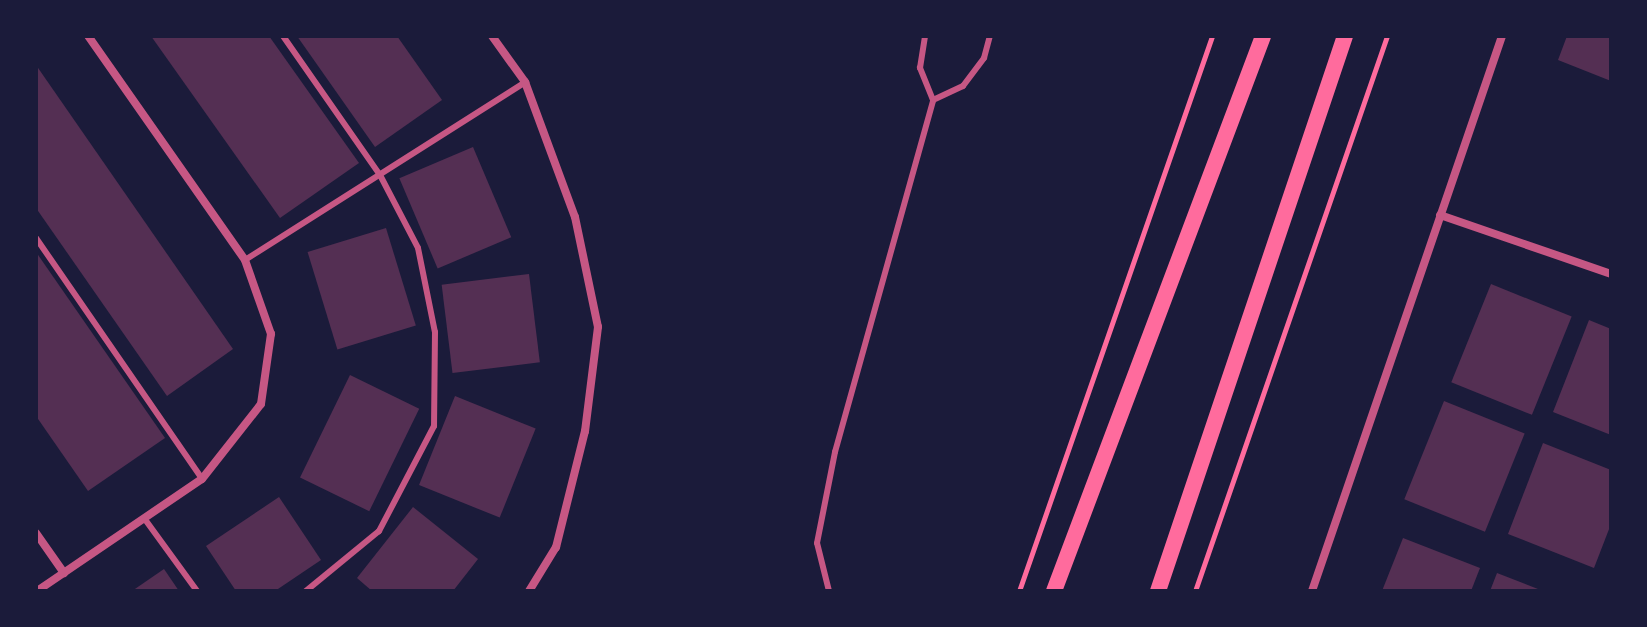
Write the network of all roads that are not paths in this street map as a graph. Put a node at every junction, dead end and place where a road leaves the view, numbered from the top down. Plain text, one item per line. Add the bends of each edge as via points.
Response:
1 (88, 36) edge
2 (283, 36) edge
3 (492, 36) edge
4 (925, 36) edge
5 (990, 36) edge
6 (1263, 36) edge
7 (1345, 36) edge
8 (1502, 36) edge
9 (525, 82) junction
10 (933, 100) junction
11 (380, 175) junction
12 (1440, 215) junction
13 (36, 238) edge
14 (245, 260) junction
15 (1611, 274) edge
16 (202, 479) junction
17 (144, 518) junction
18 (36, 533) edge
19 (64, 573) junction
20 (37, 591) edge
21 (197, 591) edge
22 (306, 591) edge
23 (529, 591) edge
24 (829, 591) edge
25 (1054, 591) edge
26 (1158, 591) edge
27 (1312, 591) edge

1 - 14 street
2 - 11 lane
3 - 9 street
4 - 10 lane via 920,68
5 - 10 lane via 984,58 963,86
6 - 25 main road
7 - 26 main road
8 - 12 street
9 - 11 lane
9 - 23 street via 575,217 598,327 585,431 556,547
10 - 24 lane via 835,452 817,543
11 - 14 lane
11 - 22 lane via 418,248 435,332 434,426 379,531
12 - 15 street
12 - 27 street
13 - 16 lane
14 - 16 street via 271,334 261,404
16 - 17 street
17 - 19 street
17 - 21 lane
18 - 19 street
19 - 20 street

